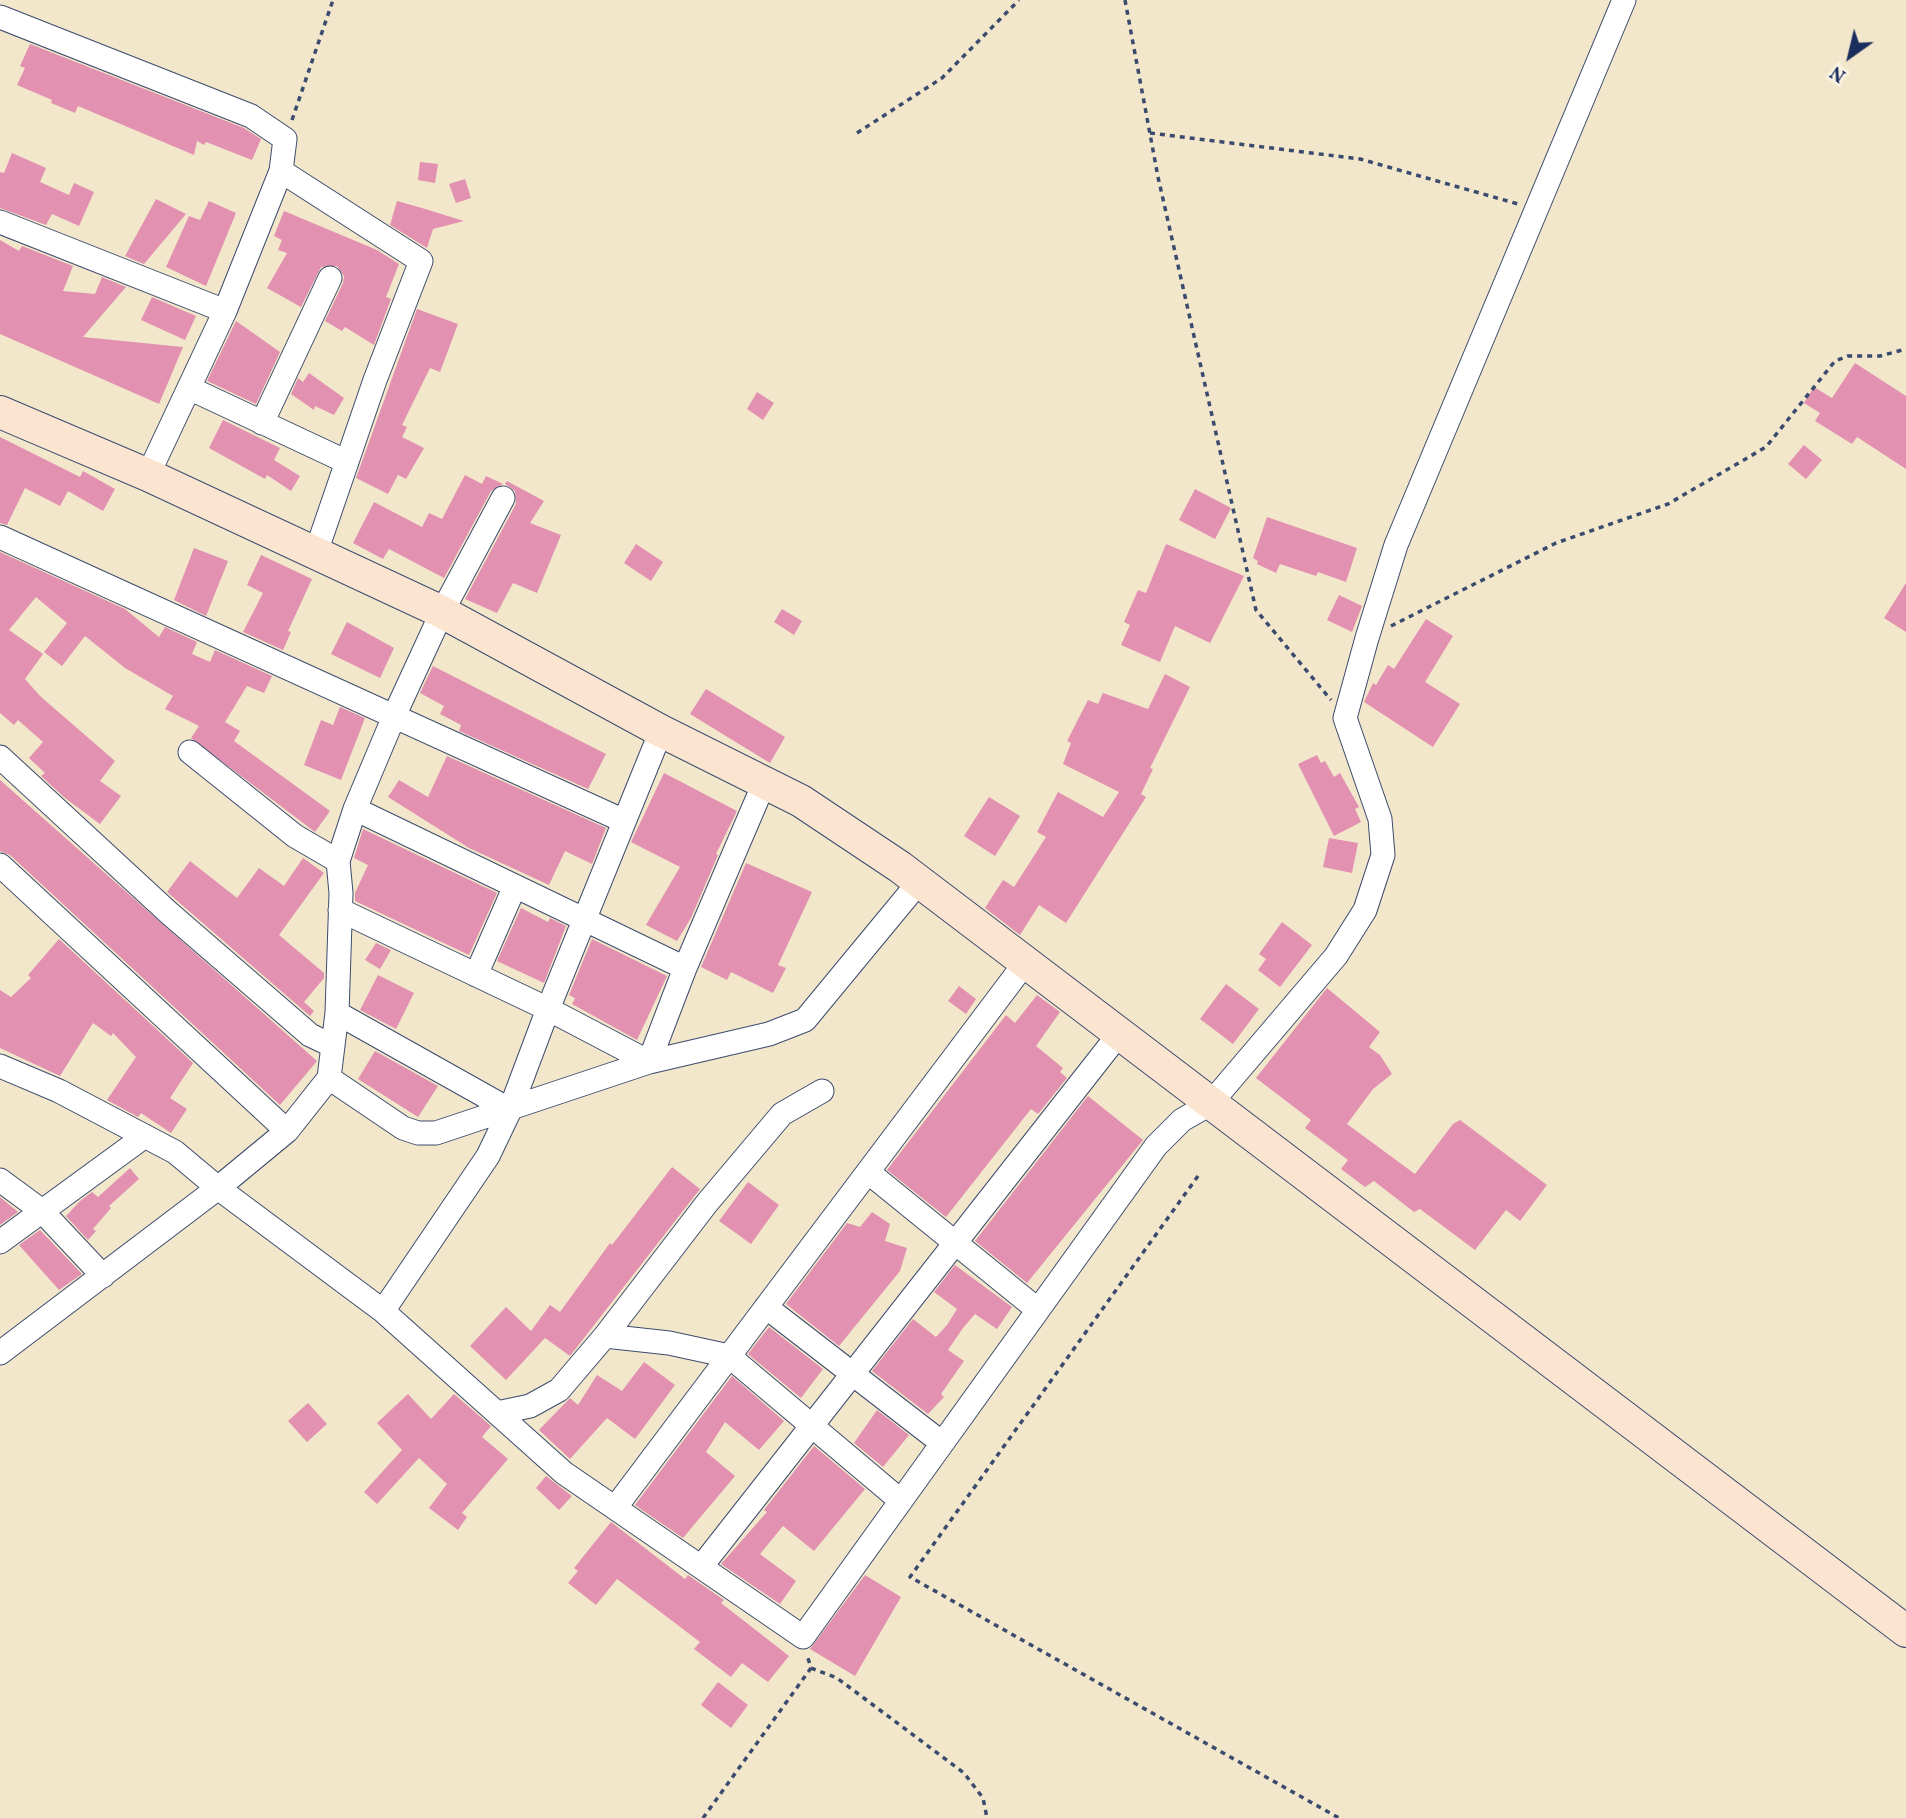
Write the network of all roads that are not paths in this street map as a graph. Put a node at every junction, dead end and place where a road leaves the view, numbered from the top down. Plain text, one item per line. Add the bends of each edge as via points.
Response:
1 (1624, 0) edge
2 (0, 18) edge
3 (281, 171) junction
4 (0, 222) edge
5 (330, 278) dead end
6 (225, 310) junction
7 (189, 388) junction
8 (0, 412) edge
9 (262, 423) junction
10 (347, 462) junction
11 (148, 475) junction
12 (503, 498) dead end
13 (0, 537) edge
14 (315, 555) junction
15 (442, 612) junction
16 (395, 714) junction
17 (661, 731) junction
18 (190, 752) dead end
19 (0, 757) edge
20 (765, 781) junction
21 (355, 809) junction
22 (624, 821) junction
23 (338, 861) junction
24 (0, 865) edge
25 (919, 882) junction
26 (515, 886) junction
27 (340, 910) junction
28 (584, 919) junction
29 (1025, 963) junction
30 (685, 968) junction
31 (476, 975) junction
32 (548, 1009) junction
33 (337, 1013) junction
34 (1119, 1034) junction
35 (333, 1046) junction
36 (649, 1062) junction
37 (0, 1066) edge
38 (329, 1078) junction
39 (822, 1091) dead end
40 (1210, 1104) junction
41 (510, 1110) junction
42 (286, 1131) junction
43 (145, 1136) junction
44 (868, 1172) junction
45 (0, 1180) edge
46 (218, 1188) junction
47 (43, 1211) junction
48 (0, 1242) edge
49 (955, 1243) junction
50 (103, 1276) junction
51 (766, 1307) junction
52 (1038, 1310) junction
53 (383, 1311) junction
54 (605, 1336) junction
55 (0, 1353) edge
56 (729, 1356) junction
57 (851, 1376) junction
58 (497, 1413) junction
59 (812, 1426) junction
60 (942, 1443) junction
61 (901, 1501) junction
62 (615, 1508) junction
63 (702, 1567) junction
64 (1906, 1632) edge

1 - 40 street via 1396,545 1367,638 1345,718 1380,820 1383,855 1365,910 1336,956
2 - 3 street via 251,116 285,138
3 - 6 street
3 - 10 street via 421,261
4 - 6 street
5 - 9 street
6 - 7 street
7 - 9 street
7 - 11 street
8 - 11 main road
9 - 10 street
10 - 14 street
11 - 14 main road
12 - 15 street
13 - 16 street
14 - 15 main road
15 - 16 street
15 - 17 main road
16 - 21 street
16 - 22 street
17 - 20 main road
17 - 22 street
18 - 23 street via 295,836
19 - 35 street via 169,913 310,1035
20 - 25 main road
20 - 30 street
21 - 23 street
21 - 26 street
22 - 28 street
23 - 27 street
24 - 42 street
25 - 29 main road
25 - 36 street via 805,1020 769,1034
26 - 28 street
26 - 31 street
27 - 31 street
27 - 33 street
28 - 30 street
28 - 32 street
29 - 34 main road
29 - 44 street
30 - 36 street
31 - 32 street
32 - 36 street
32 - 41 street
33 - 35 street
33 - 41 street
34 - 40 main road
34 - 49 street
35 - 38 street
36 - 41 street
37 - 43 street via 59,1090
38 - 41 street via 403,1128 418,1133 436,1133
38 - 42 street
39 - 54 street via 782,1114
40 - 52 street via 1182,1120 1156,1146
40 - 64 main road
41 - 53 street via 488,1156
42 - 46 street
43 - 46 street via 175,1152
43 - 47 street
44 - 49 street
44 - 51 street
45 - 47 street
46 - 50 street
46 - 53 street
47 - 48 street
47 - 50 street
49 - 52 street
49 - 57 street
50 - 55 street
51 - 56 street
51 - 57 street
52 - 60 street
53 - 58 street
54 - 56 street
54 - 58 street via 559,1390 530,1406
56 - 59 street
56 - 62 street
57 - 59 street
57 - 60 street
58 - 62 street via 564,1473
59 - 61 street
59 - 63 street
60 - 61 street
61 - 63 street via 803,1637
62 - 63 street

